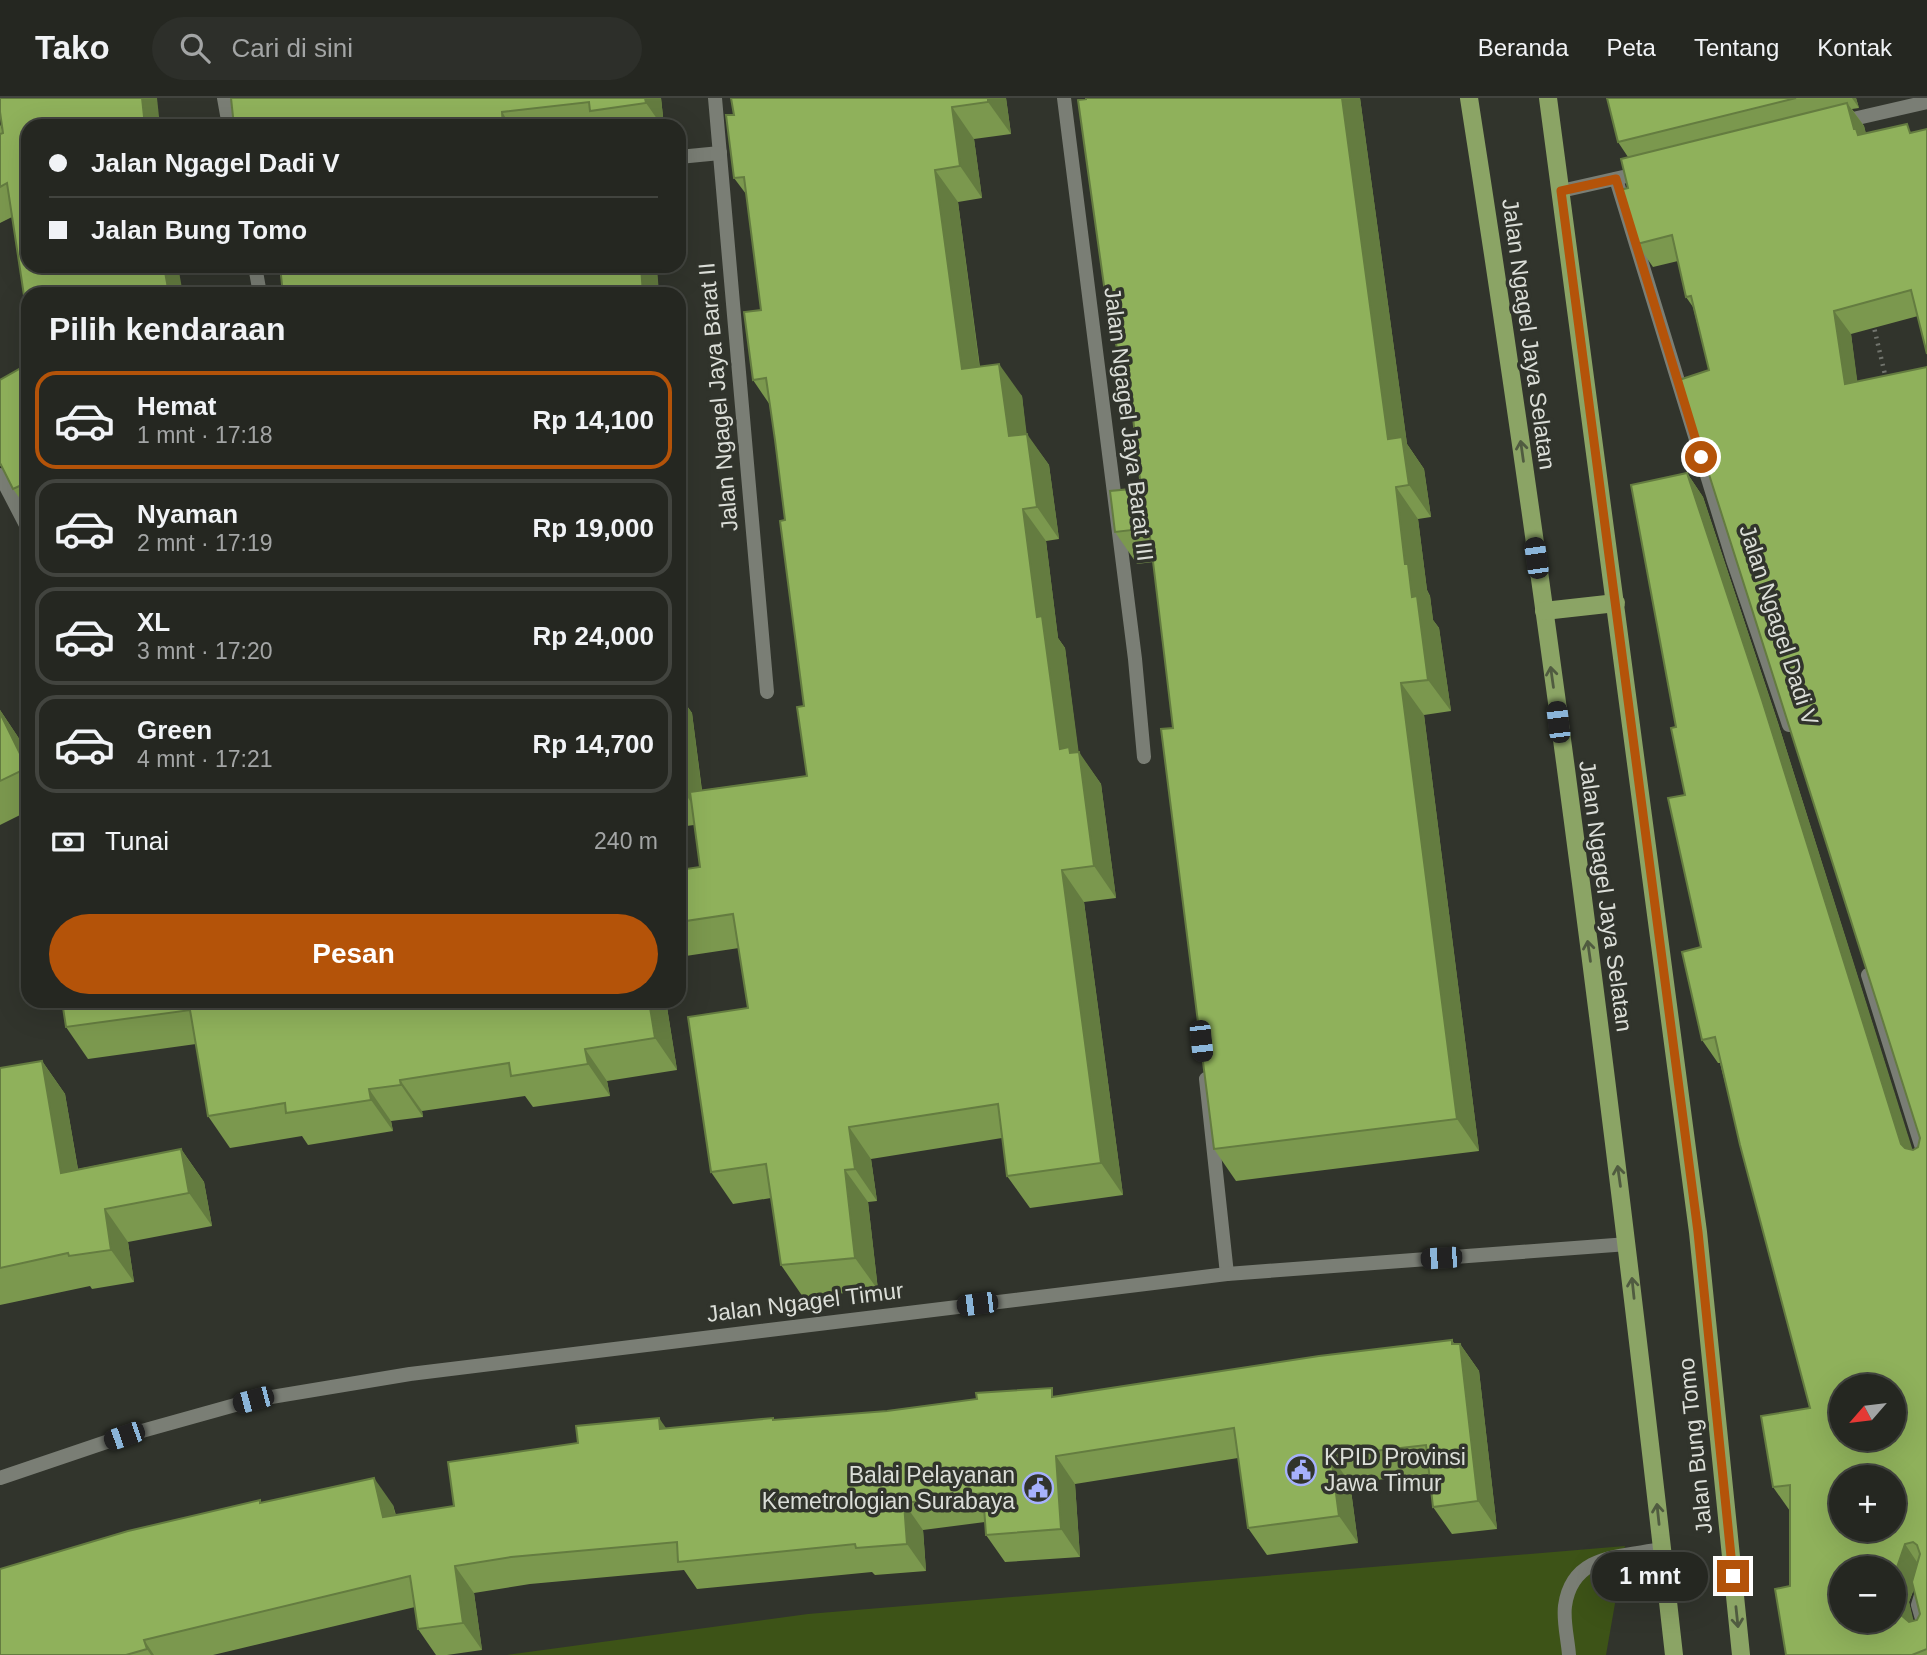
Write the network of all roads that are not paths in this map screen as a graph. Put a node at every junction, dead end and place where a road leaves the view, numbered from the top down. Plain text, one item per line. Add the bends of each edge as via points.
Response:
1 (224, 98) edge
2 (715, 98) edge
3 (1064, 98) edge
4 (1469, 98) edge
5 (1548, 98) edge
6 (1927, 102) edge
7 (228, 119) edge
8 (1826, 125) edge
9 (720, 153) junction
10 (686, 157) edge
11 (1642, 172) edge
12 (1616, 179) junction
13 (1561, 191) junction
14 (0, 475) edge
15 (21, 516) edge
16 (1616, 603) junction
17 (1544, 611) junction
18 (767, 692) dead end
19 (1791, 734) edge
20 (1144, 757) dead end
21 (1863, 957) edge
22 (1204, 1063) edge
23 (1927, 1164) edge
24 (1698, 1232) joint
25 (1628, 1244) junction
26 (1227, 1274) junction
27 (0, 1478) edge
28 (1662, 1549) junction
29 (1927, 1575) edge
30 (1927, 1636) edge
31 (1569, 1655) edge
32 (1674, 1655) edge
33 (1741, 1655) edge

1 - 7 street
2 - 9 street, Jalan Ngagel Jaya Barat II
3 - 20 street, Jalan Ngagel Jaya Barat III
17 -> 4 main road, Jalan Ngagel Jaya Selatan
5 - 13 main road, Jalan Ngagel Jaya Selatan
6 - 8 street
9 - 10 street
9 - 18 street, Jalan Ngagel Jaya Barat II
11 - 12 street
12 - 13 street
12 - 19 street, Jalan Ngagel Dadi V via 1732,560
13 - 16 main road, Jalan Ngagel Jaya Selatan
14 - 15 street
16 - 17 main road
16 - 24 main road, Jalan Ngagel Jaya Selatan
25 -> 17 main road, Jalan Ngagel Jaya Selatan
21 - 23 street
22 - 26 street
24 -> 33 main road, Jalan Bung Tomo
25 - 26 street, Jalan Ngagel Timur
28 -> 25 main road, Jalan Bung Tomo
26 - 27 street, Jalan Ngagel Timur via 410,1374 253,1400 124,1436
28 - 31 street via 1597,1561 1575,1576 1565,1607
28 - 32 main road, Jalan Bung Tomo
29 - 30 street via 1918,1605

